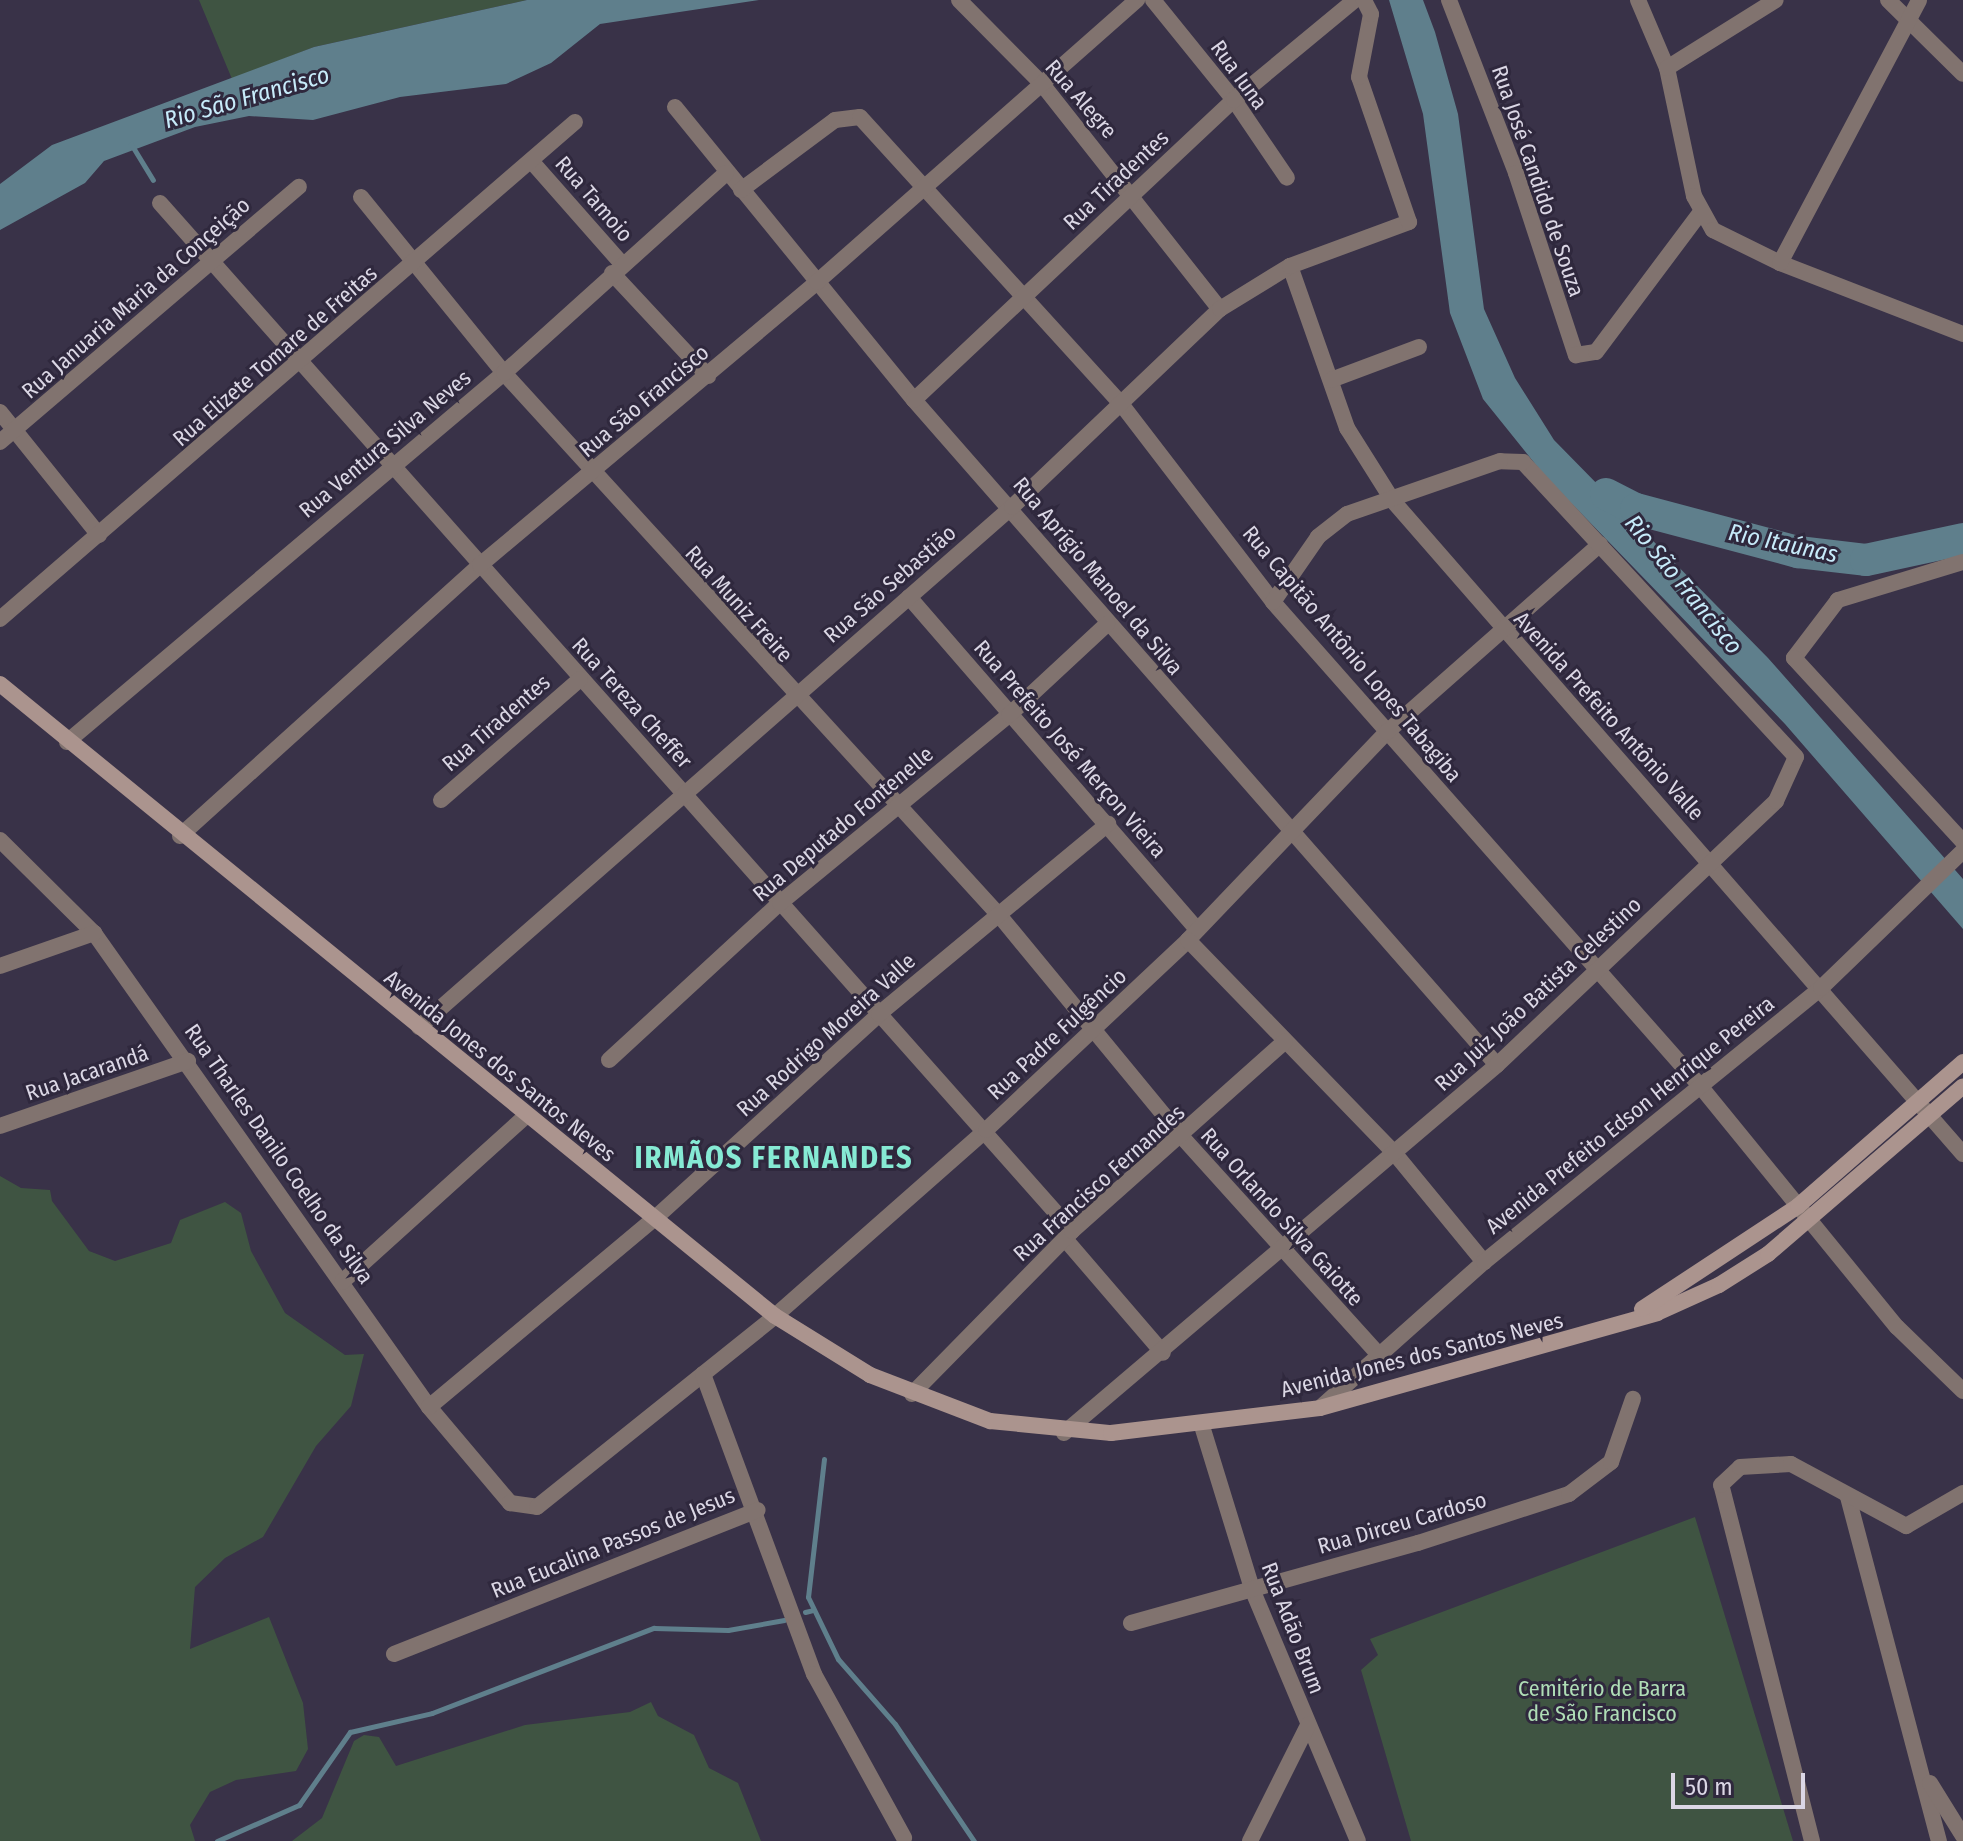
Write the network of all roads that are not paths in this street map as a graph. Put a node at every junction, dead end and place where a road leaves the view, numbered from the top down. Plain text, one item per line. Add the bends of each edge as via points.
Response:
1 (959, 0) edge
2 (1137, 0) edge
3 (1153, 0) edge
4 (1355, 0) edge
5 (1364, 0) edge
6 (1449, 0) edge
7 (1638, 0) edge
8 (1776, 0) edge
9 (1888, 0) edge
10 (1919, 0) edge
11 (1909, 23) junction
12 (1667, 68) junction
13 (1963, 74) edge
14 (1042, 84) junction
15 (1234, 100) junction
16 (675, 107) dead end
17 (575, 122) dead end
18 (533, 163) junction
19 (726, 173) junction
20 (1287, 178) dead end
21 (926, 185) junction
22 (299, 187) dead end
23 (741, 190) junction
24 (1134, 195) junction
25 (361, 197) dead end
26 (160, 203) dead end
27 (1700, 213) junction
28 (213, 262) junction
29 (1780, 263) junction
30 (413, 265) junction
31 (1290, 266) junction
32 (617, 268) junction
33 (817, 282) junction
34 (1022, 295) junction
35 (1220, 309) junction
36 (1963, 334) edge
37 (1419, 347) dead end
38 (305, 361) junction
39 (504, 373) junction
40 (708, 376) junction
41 (1331, 380) junction
42 (914, 400) junction
43 (1122, 405) junction
44 (0, 412) edge
45 (14, 431) junction
46 (0, 442) edge
47 (394, 465) junction
48 (593, 474) junction
49 (1393, 501) junction
50 (1012, 507) junction
51 (99, 535) junction
52 (1600, 544) junction
53 (1963, 562) edge
54 (480, 565) junction
55 (909, 597) junction
56 (1273, 602) junction
57 (0, 619) edge
58 (1107, 624) junction
59 (1502, 631) junction
60 (580, 679) junction
61 (0, 684) edge
62 (793, 696) junction
63 (1009, 715) junction
64 (1387, 732) junction
65 (67, 742) junction
66 (681, 791) junction
67 (441, 800) dead end
68 (896, 806) junction
69 (1108, 824) junction
70 (1289, 833) junction
71 (180, 836) junction
72 (0, 840) edge
73 (1961, 850) edge
74 (1712, 860) junction
75 (780, 903) junction
76 (999, 915) junction
77 (94, 933) junction
78 (1193, 935) junction
79 (0, 966) edge
80 (1598, 969) junction
81 (1821, 988) junction
82 (879, 1014) junction
83 (419, 1027) junction
84 (1093, 1033) junction
85 (1285, 1041) junction
86 (609, 1060) dead end
87 (188, 1061) junction
88 (1963, 1062) edge
89 (1497, 1065) junction
90 (1963, 1086) edge
91 (1701, 1087) junction
92 (1917, 1100) junction
93 (1929, 1115) junction
94 (526, 1116) junction
95 (0, 1126) edge
96 (986, 1130) junction
97 (1183, 1138) junction
98 (1963, 1154) edge
99 (1396, 1155) junction
100 (1798, 1206) junction
101 (653, 1220) junction
102 (1809, 1221) junction
103 (1068, 1235) junction
104 (1280, 1251) junction
105 (1484, 1262) junction
106 (342, 1282) junction
107 (775, 1316) junction
108 (1618, 1324) junction
109 (1163, 1353) junction
110 (1379, 1355) junction
111 (703, 1374) junction
112 (1963, 1391) edge
113 (912, 1394) junction
114 (1633, 1399) dead end
115 (429, 1407) junction
116 (1320, 1408) junction
117 (1202, 1426) junction
118 (1064, 1433) junction
119 (1963, 1493) edge
120 (1848, 1497) junction
121 (510, 1503) joint
122 (757, 1510) junction
123 (1252, 1589) junction
124 (1131, 1623) dead end
125 (394, 1654) dead end
126 (1308, 1725) junction
127 (1921, 1768) junction
128 (1963, 1836) edge
129 (904, 1838) dead end
130 (1250, 1841) edge
131 (1358, 1841) edge
132 (1812, 1841) edge
133 (1939, 1841) edge

1 - 14 street, Rua Alegre
2 - 14 street, Rua São Francisco
3 - 15 street, Rua Iuna
4 - 15 street, Rua Tiradentes
5 - 31 street, Rua São Sebastião via 1371,14 1359,77 1409,214 1407,223
6 - 27 street, Rua José Candido de Souza via 1516,173 1572,351 1581,357 1596,352
7 - 12 street
8 - 12 street
9 - 11 street
10 - 11 street
11 - 13 street
11 - 29 street
12 - 27 street
14 - 21 street, Rua São Francisco
14 - 24 street, Rua Alegre
15 - 20 street, Rua Iuna
15 - 24 street, Rua Tiradentes
16 - 19 street, Rua Aprígio Manoel da Silva
17 - 18 street, Rua Elizete Tomare de Freitas
18 - 30 street, Rua Elizete Tomare de Freitas
18 - 32 street, Rua Tamoio
19 - 23 street, Rua Aprígio Manoel da Silva
19 - 32 street, Rua Ventura Silva Neves
21 - 23 street, Rua Capitão Antônio Lopes Tabagiba via 860,117 835,120
21 - 33 street, Rua São Francisco
21 - 34 street, Rua Capitão Antônio Lopes Tabagiba
22 - 28 street, Rua Januaria Maria da Conçeição
23 - 33 street, Rua Aprígio Manoel da Silva
24 - 34 street, Rua Tiradentes
24 - 35 street, Rua Alegre
25 - 30 street, Rua Muniz Freire
26 - 28 street, Rua Tereza Cheffer
27 - 29 street via 1721,236
28 - 38 street, Rua Tereza Cheffer
28 - 45 street, Rua Januaria Maria da Conçeição
29 - 36 street
30 - 38 street, Rua Elizete Tomare de Freitas
30 - 39 street, Rua Muniz Freire
31 - 35 street, Rua São Sebastião
31 - 41 street, Avenida Prefeito Antônio Valle
32 - 39 street, Rua Ventura Silva Neves
32 - 40 street, Rua Tamoio
33 - 40 street, Rua São Francisco
33 - 42 street, Rua Aprígio Manoel da Silva
34 - 42 street, Rua Tiradentes
34 - 43 street, Rua Capitão Antônio Lopes Tabagiba
35 - 43 street, Rua São Sebastião
37 - 41 street
38 - 47 street, Rua Tereza Cheffer
38 - 51 street, Rua Elizete Tomare de Freitas
39 - 47 street, Rua Ventura Silva Neves
39 - 48 street, Rua Muniz Freire
40 - 48 street, Rua São Francisco
41 - 49 street, Avenida Prefeito Antônio Valle via 1354,444
42 - 50 street, Rua Aprígio Manoel da Silva
43 - 50 street, Rua São Sebastião
43 - 56 street, Rua Capitão Antônio Lopes Tabagiba
44 - 45 street
45 - 46 street, Rua Januaria Maria da Conçeição
45 - 51 street
47 - 54 street, Rua Tereza Cheffer
47 - 65 street, Rua Ventura Silva Neves
48 - 54 street, Rua São Francisco
48 - 62 street, Rua Muniz Freire
49 - 52 street via 1500,461 1529,465
49 - 56 street via 1333,523
49 - 59 street, Avenida Prefeito Antônio Valle
50 - 55 street, Rua São Sebastião
50 - 58 street, Rua Aprígio Manoel da Silva
51 - 57 street, Rua Elizete Tomare de Freitas
52 - 59 street, Rua Padre Fulgêncio
52 - 74 street, Rua Juiz João Batista Celestino via 1796,754 1776,801
53 - 73 street via 1838,600 1797,649 1799,669
54 - 60 street, Rua Tereza Cheffer
54 - 71 street, Rua São Francisco
55 - 62 street, Rua São Sebastião
55 - 63 street, Rua Prefeito José Merçon Vieira
56 - 64 street, Rua Capitão Antônio Lopes Tabagiba
58 - 63 street, Rua Deputado Fontenelle
58 - 70 street, Rua Aprígio Manoel da Silva
59 - 64 street, Rua Padre Fulgêncio
59 - 74 street, Avenida Prefeito Antônio Valle
60 - 66 street, Rua Tereza Cheffer
60 - 67 street, Rua Tiradentes
61 - 65 main road, Avenida Jones dos Santos Neves
62 - 66 street, Rua São Sebastião
62 - 68 street, Rua Muniz Freire
63 - 68 street, Rua Deputado Fontenelle
63 - 69 street, Rua Prefeito José Merçon Vieira
64 - 70 street, Rua Padre Fulgêncio
64 - 80 street, Rua Capitão Antônio Lopes Tabagiba
65 - 71 main road, Avenida Jones dos Santos Neves
66 - 75 street, Rua Tereza Cheffer
66 - 83 street, Rua São Sebastião
68 - 75 street, Rua Deputado Fontenelle
68 - 76 street, Rua Muniz Freire
69 - 76 street, Rua Rodrigo Moreira Valle
69 - 78 street, Rua Prefeito José Merçon Vieira
70 - 78 street, Rua Padre Fulgêncio
70 - 89 street, Rua Aprígio Manoel da Silva
71 - 83 main road, Avenida Jones dos Santos Neves
72 - 77 street, Rua Tharles Danilo Coelho da Silva
73 - 81 street, Avenida Prefeito Edson Henrique Pereira
74 - 80 street, Rua Juiz João Batista Celestino
74 - 81 street, Avenida Prefeito Antônio Valle
75 - 82 street, Rua Tereza Cheffer
75 - 86 street, Rua Deputado Fontenelle
76 - 82 street, Rua Rodrigo Moreira Valle
76 - 84 street, Rua Muniz Freire
77 - 79 street
77 - 87 street, Rua Tharles Danilo Coelho da Silva
78 - 84 street, Rua Padre Fulgêncio
78 - 85 street, Rua Prefeito José Merçon Vieira
80 - 89 street, Rua Juiz João Batista Celestino
80 - 91 street, Rua Capitão Antônio Lopes Tabagiba
81 - 91 street, Avenida Prefeito Edson Henrique Pereira
81 - 92 street, Avenida Prefeito Antônio Valle
82 - 96 street, Rua Tereza Cheffer
82 - 101 street, Rua Rodrigo Moreira Valle
83 - 94 main road, Avenida Jones dos Santos Neves
84 - 96 street, Rua Padre Fulgêncio
84 - 97 street, Rua Orlando Silva Gaiotte
85 - 97 street, Rua Francisco Fernandes
85 - 99 street, Rua Prefeito José Merçon Vieira
87 - 95 street, Rua Jacarandá
87 - 106 street, Rua Tharles Danilo Coelho da Silva
88 - 92 main road, Avenida Jones dos Santos Neves
89 - 99 street, Rua Juiz João Batista Celestino
90 - 93 main road, Avenida Jones dos Santos Neves
91 - 100 street, Rua Capitão Antônio Lopes Tabagiba
91 - 105 street, Avenida Prefeito Edson Henrique Pereira
92 - 93 street, Avenida Prefeito Antônio Valle
92 - 100 main road, Avenida Jones dos Santos Neves
93 - 98 street, Avenida Prefeito Antônio Valle
93 - 102 main road, Avenida Jones dos Santos Neves
94 - 101 main road, Avenida Jones dos Santos Neves
94 - 106 street
96 - 103 street, Rua Tereza Cheffer
96 - 107 street, Rua Padre Fulgêncio
97 - 103 street, Rua Francisco Fernandes
97 - 104 street, Rua Orlando Silva Gaiotte
99 - 104 street, Rua Juiz João Batista Celestino
99 - 105 street, Rua Prefeito José Merçon Vieira
100 - 102 street, Rua Capitão Antônio Lopes Tabagiba
100 - 108 main road, Avenida Jones dos Santos Neves via 1716,1266
101 - 107 main road, Avenida Jones dos Santos Neves
101 - 115 street, Rua Rodrigo Moreira Valle
102 - 108 main road, Avenida Jones dos Santos Neves via 1719,1285
102 - 112 street, Rua Capitão Antônio Lopes Tabagiba via 1897,1327
103 - 109 street, Rua Tereza Cheffer
103 - 113 street, Rua Francisco Fernandes
104 - 109 street, Rua Juiz João Batista Celestino
104 - 110 street, Rua Orlando Silva Gaiotte
105 - 110 street, Avenida Prefeito Edson Henrique Pereira
106 - 115 street, Rua Tharles Danilo Coelho da Silva
107 - 111 street, Rua Padre Fulgêncio
107 - 113 main road, Avenida Jones dos Santos Neves
108 - 116 main road, Avenida Jones dos Santos Neves
109 - 118 street, Rua Juiz João Batista Celestino
110 - 116 street, Avenida Prefeito Edson Henrique Pereira
111 - 121 street, Rua Padre Fulgêncio via 545,1504 528,1509
111 - 122 street, Rua Eucalina Passos de Jesus
113 - 118 main road, Avenida Jones dos Santos Neves via 990,1421
114 - 123 street, Rua Dirceu Cardoso via 1611,1462 1569,1494
115 - 121 street, Rua Tharles Danilo Coelho da Silva
116 - 117 main road, Avenida Jones dos Santos Neves
117 - 118 main road, Avenida Jones dos Santos Neves
117 - 123 street, Rua Adão Brum
119 - 120 street via 1906,1526
120 - 127 street
120 - 132 street via 1780,1462 1740,1467 1725,1478 1719,1496
122 - 125 street, Rua Eucalina Passos de Jesus
122 - 129 street via 818,1683
123 - 124 street, Rua Dirceu Cardoso
123 - 126 street, Rua Adão Brum
126 - 130 street
126 - 131 street, Rua Adão Brum
127 - 128 street
127 - 133 street

